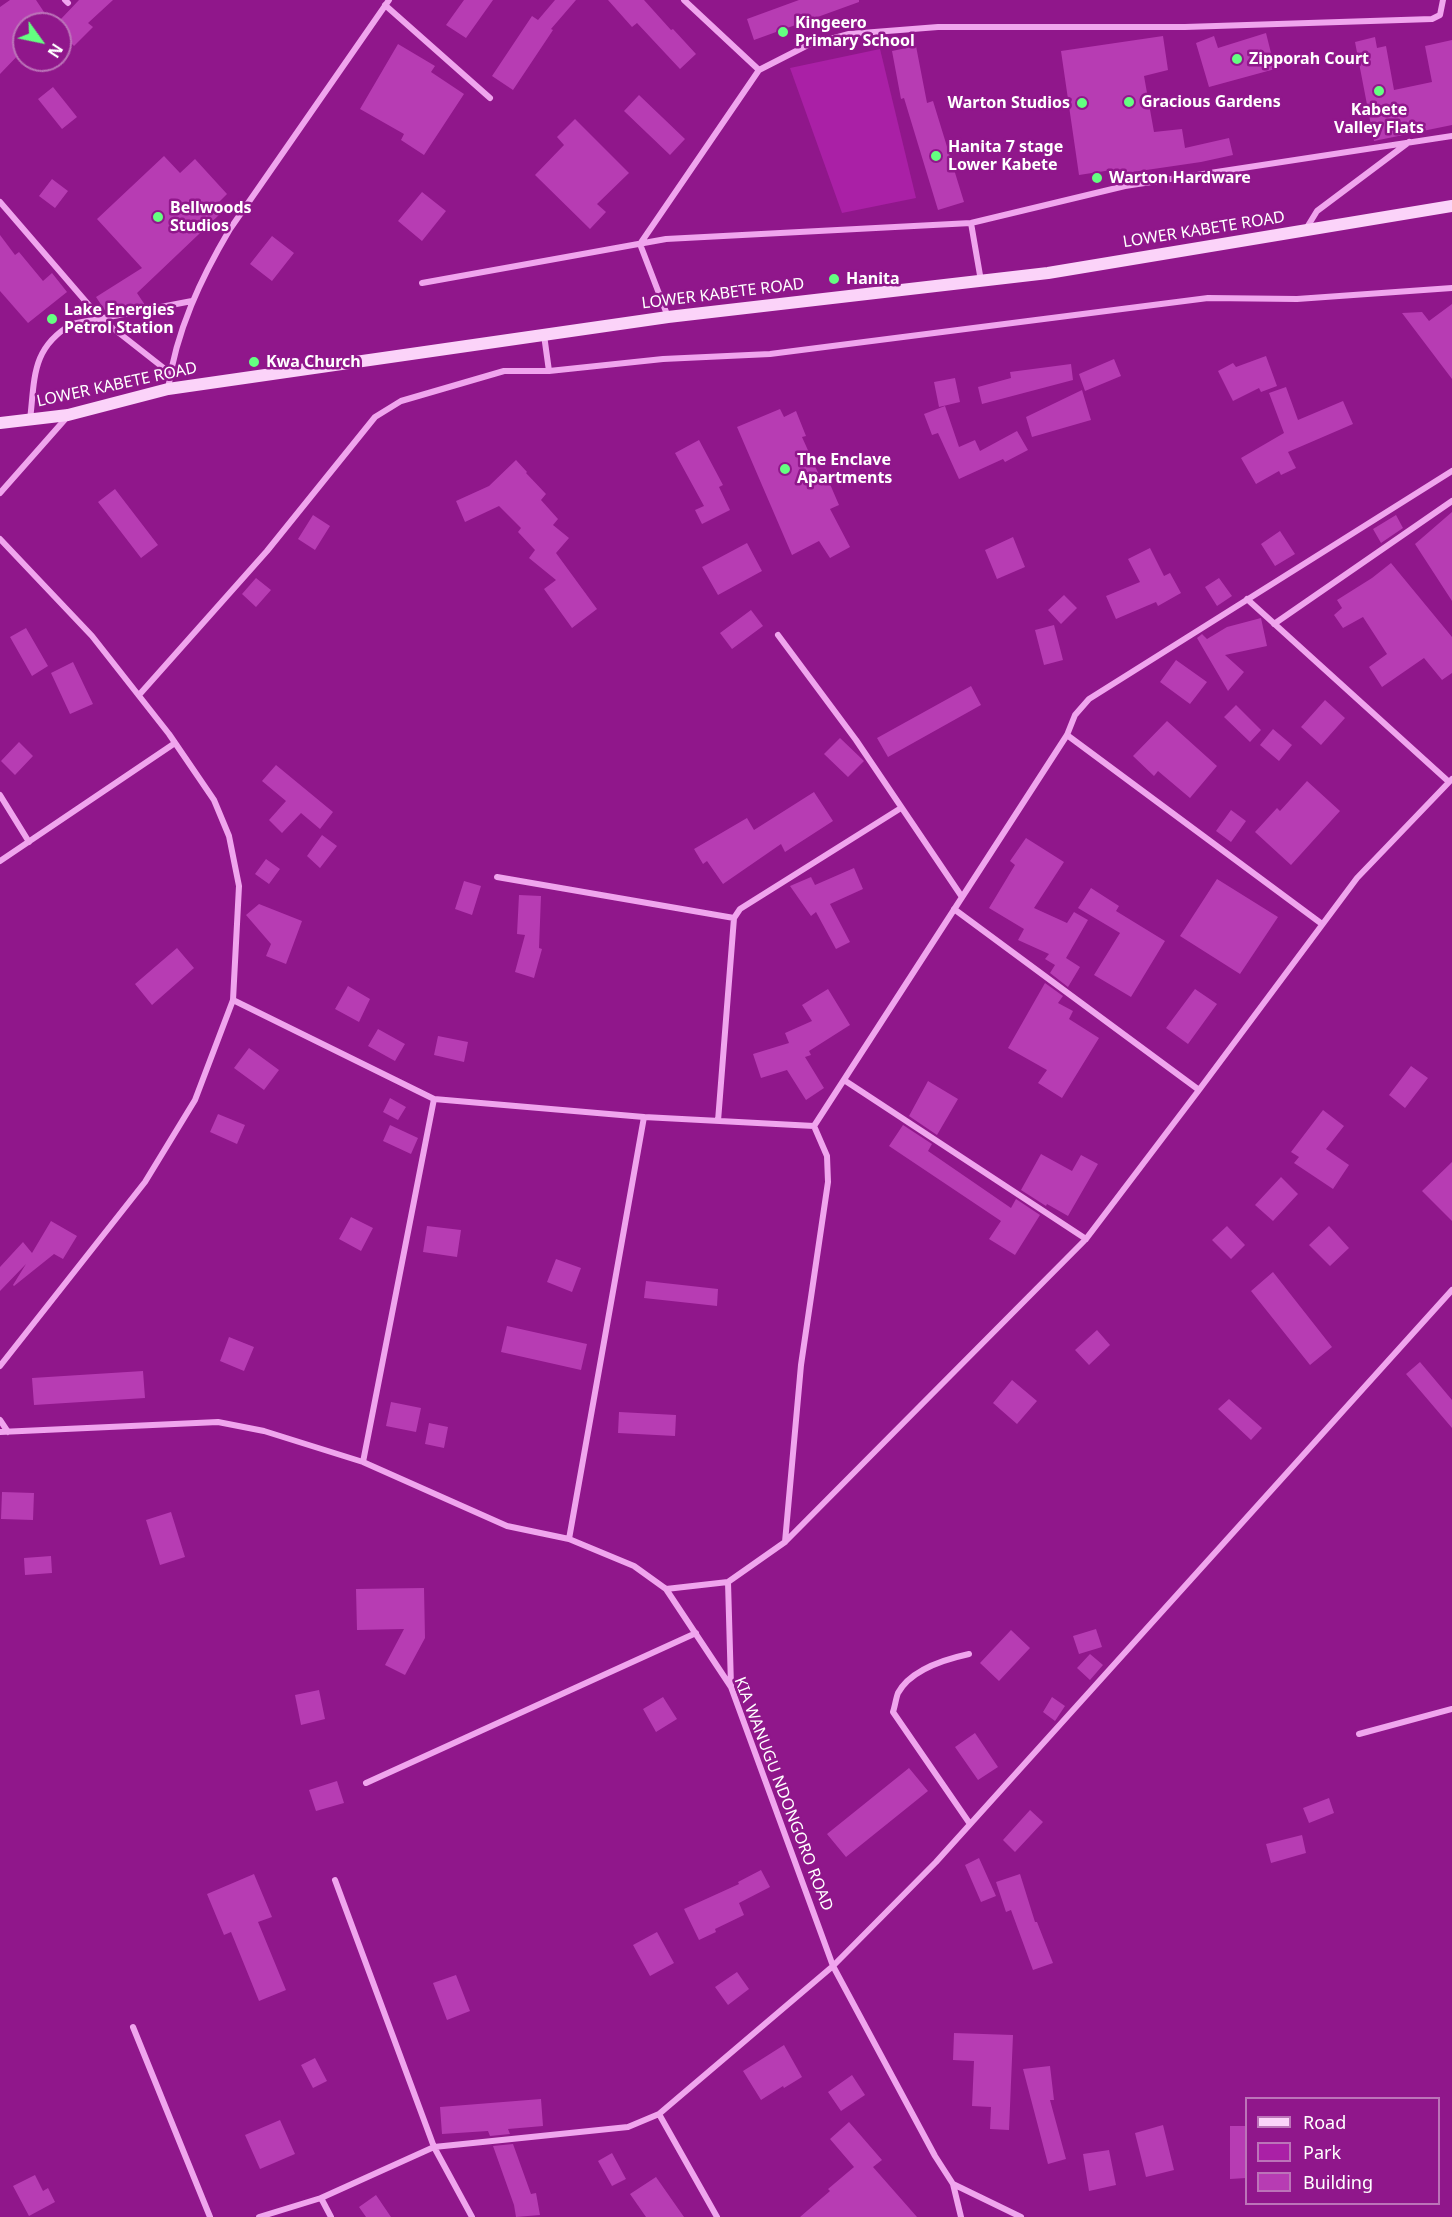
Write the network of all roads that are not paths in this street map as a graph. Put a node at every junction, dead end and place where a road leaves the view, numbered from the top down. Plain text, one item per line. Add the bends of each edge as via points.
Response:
1 (684, 0) edge
2 (1443, 0) edge
3 (387, 2) edge
4 (759, 70) junction
5 (490, 98) dead end
6 (1452, 136) edge
7 (1410, 142) junction
8 (0, 202) edge
9 (1452, 206) edge
10 (971, 223) junction
11 (1306, 230) junction
12 (640, 244) junction
13 (981, 280) junction
14 (422, 283) dead end
15 (1452, 288) edge
16 (192, 301) junction
17 (668, 317) junction
18 (100, 318) junction
19 (544, 334) junction
20 (549, 371) junction
21 (170, 373) junction
22 (168, 389) junction
23 (68, 415) junction
24 (30, 420) junction
25 (0, 423) edge
26 (1452, 471) edge
27 (0, 493) edge
28 (1452, 501) edge
29 (0, 539) edge
30 (1246, 599) junction
31 (1274, 624) junction
32 (778, 635) dead end
33 (139, 695) junction
34 (1066, 735) junction
35 (175, 743) junction
36 (1450, 781) edge
37 (0, 795) edge
38 (901, 808) junction
39 (29, 842) junction
40 (0, 861) edge
41 (497, 877) dead end
42 (962, 897) junction
43 (954, 909) junction
44 (734, 918) junction
45 (1322, 924) junction
46 (233, 1000) junction
47 (844, 1080) junction
48 (1199, 1090) junction
49 (434, 1099) junction
50 (644, 1117) junction
51 (718, 1121) junction
52 (814, 1126) junction
53 (1086, 1239) junction
54 (1452, 1290) edge
55 (0, 1366) edge
56 (0, 1420) edge
57 (0, 1432) edge
58 (8, 1432) junction
59 (363, 1462) junction
60 (569, 1539) junction
61 (785, 1542) junction
62 (728, 1582) junction
63 (666, 1589) junction
64 (696, 1633) junction
65 (969, 1654) dead end
66 (731, 1687) junction
67 (1452, 1709) edge
68 (1359, 1734) dead end
69 (366, 1783) dead end
70 (970, 1824) junction
71 (335, 1880) dead end
72 (833, 1966) junction
73 (133, 2026) dead end
74 (659, 2114) junction
75 (434, 2147) junction
76 (953, 2184) junction
77 (321, 2198) junction
78 (210, 2217) edge
79 (259, 2217) edge
80 (331, 2217) edge
81 (472, 2217) edge
82 (717, 2217) edge
83 (961, 2217) edge
84 (1021, 2217) edge

1 - 4 street
2 - 4 street via 1440,15 1432,19 1185,27 938,27 849,34 808,45
3 - 5 street
3 - 16 street via 230,229
4 - 12 street
6 - 7 street
7 - 10 street via 1125,186
7 - 11 street via 1317,211
8 - 18 street
9 - 11 main road, LOWER KABETE ROAD
10 - 12 street via 666,239
10 - 13 street
11 - 13 main road, LOWER KABETE ROAD via 1048,273
12 - 14 street
12 - 17 street
13 - 17 main road, LOWER KABETE ROAD
15 - 20 street via 1297,299 1208,298 770,354 663,359
16 - 18 street
16 - 21 street
17 - 19 main road, LOWER KABETE ROAD
18 - 21 street
18 - 24 street via 72,324 56,333 43,348
19 - 20 street
19 - 22 main road, LOWER KABETE ROAD
20 - 33 street via 504,371 401,400 375,417 267,551
21 - 22 street
22 - 23 main road, LOWER KABETE ROAD
23 - 24 main road, LOWER KABETE ROAD
23 - 27 street
24 - 25 main road, LOWER KABETE ROAD
26 - 30 street
28 - 31 street
29 - 33 street via 92,636
30 - 31 street
30 - 34 street via 1089,699 1074,715
31 - 36 street
32 - 38 street
33 - 35 street
34 - 42 street
34 - 45 street
35 - 39 street
35 - 46 street via 214,800 229,836 239,886
36 - 45 street via 1357,878
37 - 39 street
38 - 42 street
38 - 44 street via 740,909
39 - 40 street
41 - 44 street
42 - 43 street
43 - 47 street
43 - 48 street
44 - 51 street
45 - 48 street
46 - 49 street
46 - 55 street via 195,1100 145,1182
47 - 52 street
47 - 53 street
48 - 53 street
49 - 50 street
49 - 59 street
50 - 51 street
50 - 60 street
51 - 52 street
52 - 61 street via 827,1156 828,1182 801,1365
53 - 61 street
54 - 70 street
56 - 58 street
57 - 58 street, KIA WANUGU NDONGORO ROAD
58 - 59 street, KIA WANUGU NDONGORO ROAD via 218,1422 264,1431
59 - 60 street, KIA WANUGU NDONGORO ROAD via 507,1526
60 - 63 street, KIA WANUGU NDONGORO ROAD via 634,1566
61 - 62 street
62 - 63 street
62 - 66 street
63 - 64 street, KIA WANUGU NDONGORO ROAD
64 - 66 street, KIA WANUGU NDONGORO ROAD
64 - 69 street
65 - 70 street via 941,1660 918,1673 898,1692 893,1712
66 - 72 street, KIA WANUGU NDONGORO ROAD
67 - 68 street
70 - 72 street
71 - 75 street
72 - 74 street
72 - 76 street, KIA WANUGU NDONGORO ROAD
73 - 78 street
74 - 75 street via 628,2127
74 - 82 street
75 - 77 street
75 - 81 street
76 - 83 street
76 - 84 street
77 - 79 street
77 - 80 street

